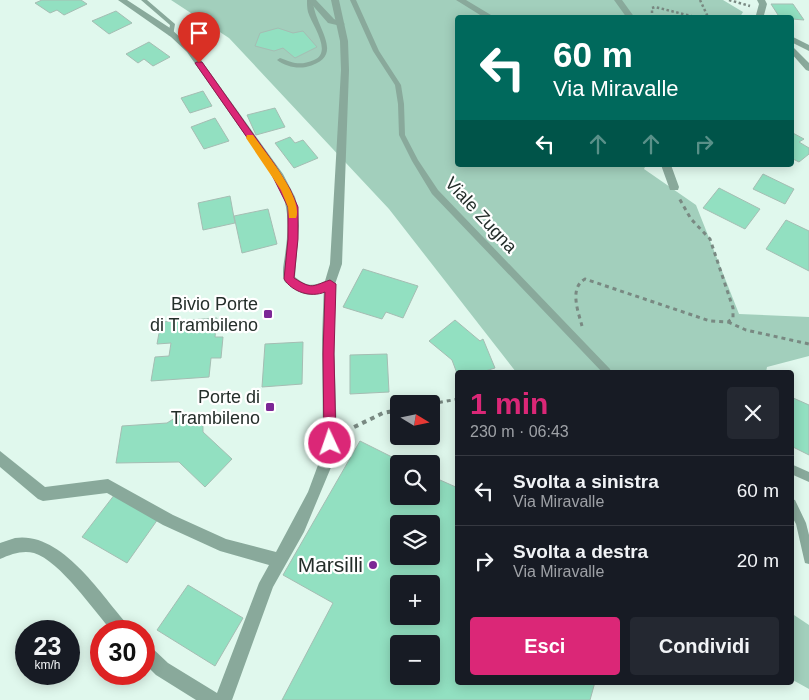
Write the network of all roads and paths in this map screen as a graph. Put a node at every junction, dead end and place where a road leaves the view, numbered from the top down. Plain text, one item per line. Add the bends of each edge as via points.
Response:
1 (122, 0) edge
2 (144, 0) edge
3 (311, 0) edge
4 (335, 0) edge
5 (352, 0) edge
6 (460, 0) edge
7 (618, 0) edge
8 (700, 0) edge
9 (729, 0) edge
10 (762, 2) edge
11 (487, 15) edge
12 (629, 15) edge
13 (652, 15) edge
14 (687, 15) edge
15 (707, 15) edge
16 (760, 15) edge
17 (341, 24) junction
18 (171, 35) junction
19 (794, 40) edge
20 (809, 48) edge
21 (794, 50) edge
22 (280, 60) dead end
23 (809, 68) edge
24 (667, 167) edge
25 (674, 187) joint
26 (330, 284) junction
27 (728, 322) junction
28 (809, 344) edge
29 (587, 351) junction
30 (605, 370) edge
31 (455, 400) edge
32 (440, 403) edge
33 (390, 412) edge
34 (330, 443) junction
35 (0, 458) edge
36 (794, 471) edge
37 (809, 477) edge
38 (794, 510) edge
39 (0, 551) edge
40 (809, 558) edge
41 (278, 560) junction
42 (112, 620) edge
43 (155, 662) edge
44 (212, 700) edge
45 (223, 700) edge

1 - 18 street
2 - 18 lane via 170,20 173,25
3 - 17 street via 331,21
3 - 22 lane via 311,12 326,47 324,57 320,62 298,67
4 - 17 street
5 - 29 lane, Viale Zugna via 376,51 398,85 402,104 402,136 435,192
6 - 11 street
7 - 12 street
8 - 15 path
9 - 10 path via 747,6
10 - 16 street
13 - 14 path via 655,7
17 - 26 street via 344,109 336,264
18 - 26 street via 181,41 209,74 285,189 293,207 289,279 301,288 316,291
19 - 20 street
21 - 23 street
24 - 25 street
25 - 27 path via 691,219 710,239 733,308 733,318
26 - 34 street
27 - 28 path via 746,330
27 - 29 path via 710,321 585,279 576,286 576,298
29 - 30 lane, Viale Zugna
31 - 32 path
33 - 34 path via 350,428
34 - 41 street via 314,495
35 - 41 street via 43,494 108,486 168,520 225,546
36 - 37 lane
38 - 40 lane via 801,523
39 - 42 street via 21,544 40,547 60,560
41 - 45 street
43 - 44 street

